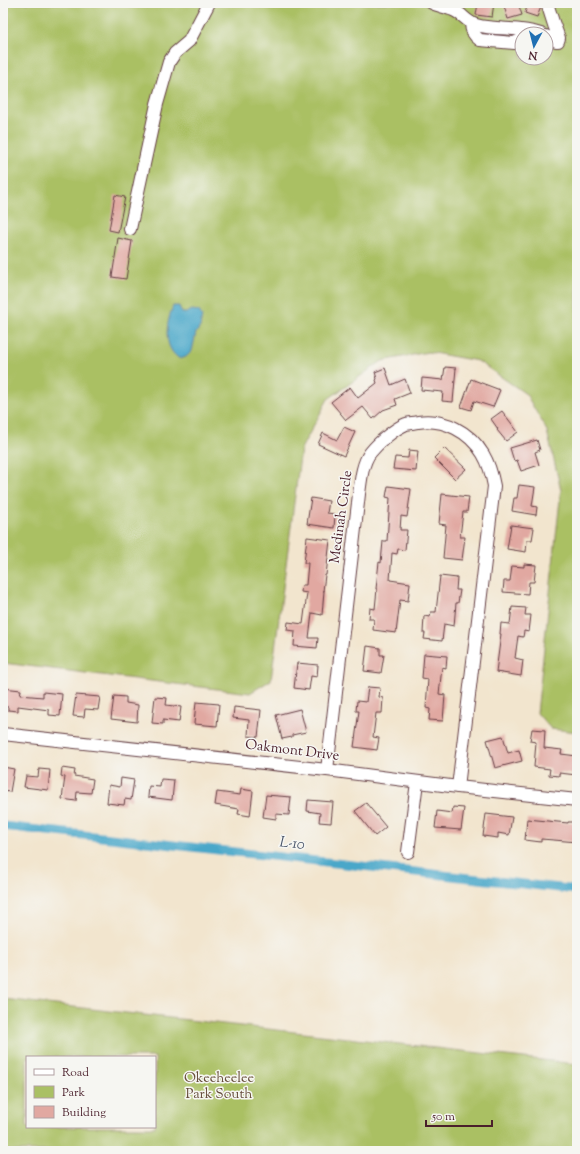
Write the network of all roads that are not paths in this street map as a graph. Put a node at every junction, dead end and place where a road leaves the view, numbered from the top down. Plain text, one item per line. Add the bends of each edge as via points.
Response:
1 (209, 3) edge
2 (432, 3) edge
3 (547, 3) edge
4 (470, 23) junction
5 (514, 30) edge
6 (554, 40) edge
7 (514, 43) edge
8 (130, 229) dead end
9 (3, 734) edge
10 (327, 770) junction
11 (417, 782) junction
12 (458, 787) junction
13 (577, 800) edge
14 (408, 852) dead end

1 - 8 street via 189,40 169,62 157,104
2 - 4 street via 459,13
3 - 6 street via 559,38 558,41
4 - 5 street
4 - 7 street via 471,29 480,40
9 - 10 street, Oakmont Drive
10 - 11 street, Oakmont Drive
10 - 12 street, Medinah Circle via 363,468 370,454 392,432 406,424 434,421 460,431 473,442 483,454 491,471 494,486
11 - 12 street, Oakmont Drive
11 - 14 street
12 - 13 street, Oakmont Drive

